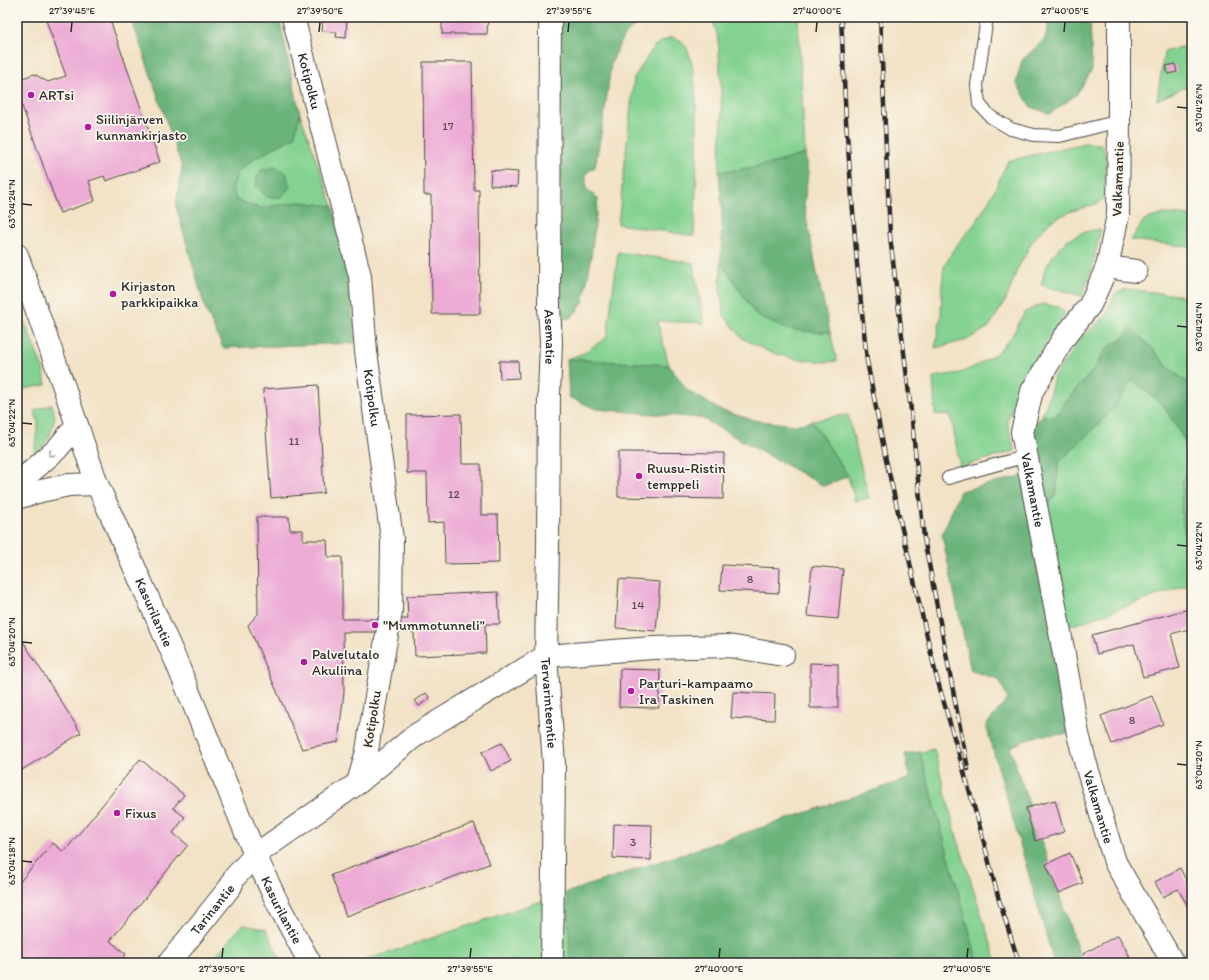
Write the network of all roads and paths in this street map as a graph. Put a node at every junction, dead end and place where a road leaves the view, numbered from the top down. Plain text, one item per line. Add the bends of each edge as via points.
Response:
1 (293, 17) edge
2 (550, 17) edge
3 (987, 17) edge
4 (1119, 17) edge
5 (1119, 121) junction
6 (17, 255) edge
7 (1107, 267) junction
8 (1136, 271) dead end
9 (77, 425) junction
10 (1027, 456) junction
11 (948, 478) dead end
12 (17, 482) edge
13 (97, 484) junction
14 (17, 498) edge
15 (783, 655) dead end
16 (546, 656) junction
17 (358, 783) junction
18 (255, 855) junction
19 (170, 963) edge
20 (310, 963) edge
21 (552, 963) edge
22 (1173, 963) edge

1 - 17 street, Kotipolku via 360,276 366,352 392,539 391,612 367,751
2 - 16 street, Asematie via 551,342
3 - 5 lane via 976,85 979,104 991,117 1011,129 1034,135 1060,136
4 - 5 street, Valkamantie
5 - 7 street, Valkamantie via 1118,215
6 - 9 street, Kasurilantie
7 - 8 street
7 - 10 street, Valkamantie via 1090,305 1063,339 1032,391 1022,432
9 -> 12 street via 57,449
9 - 13 street, Kasurilantie
10 - 11 lane
10 - 22 street, Valkamantie via 1085,761 1115,862
13 - 14 street via 69,484
13 - 18 street, Kasurilantie via 176,661
15 - 16 street, Tervarinteentie via 728,646 653,648
16 - 17 street, Tarinantie via 416,736
16 - 21 street, Tervarinteentie via 554,764
17 - 18 street, Tarinantie
18 - 19 street, Tarinantie via 234,878 231,886
18 - 20 street, Kasurilantie

